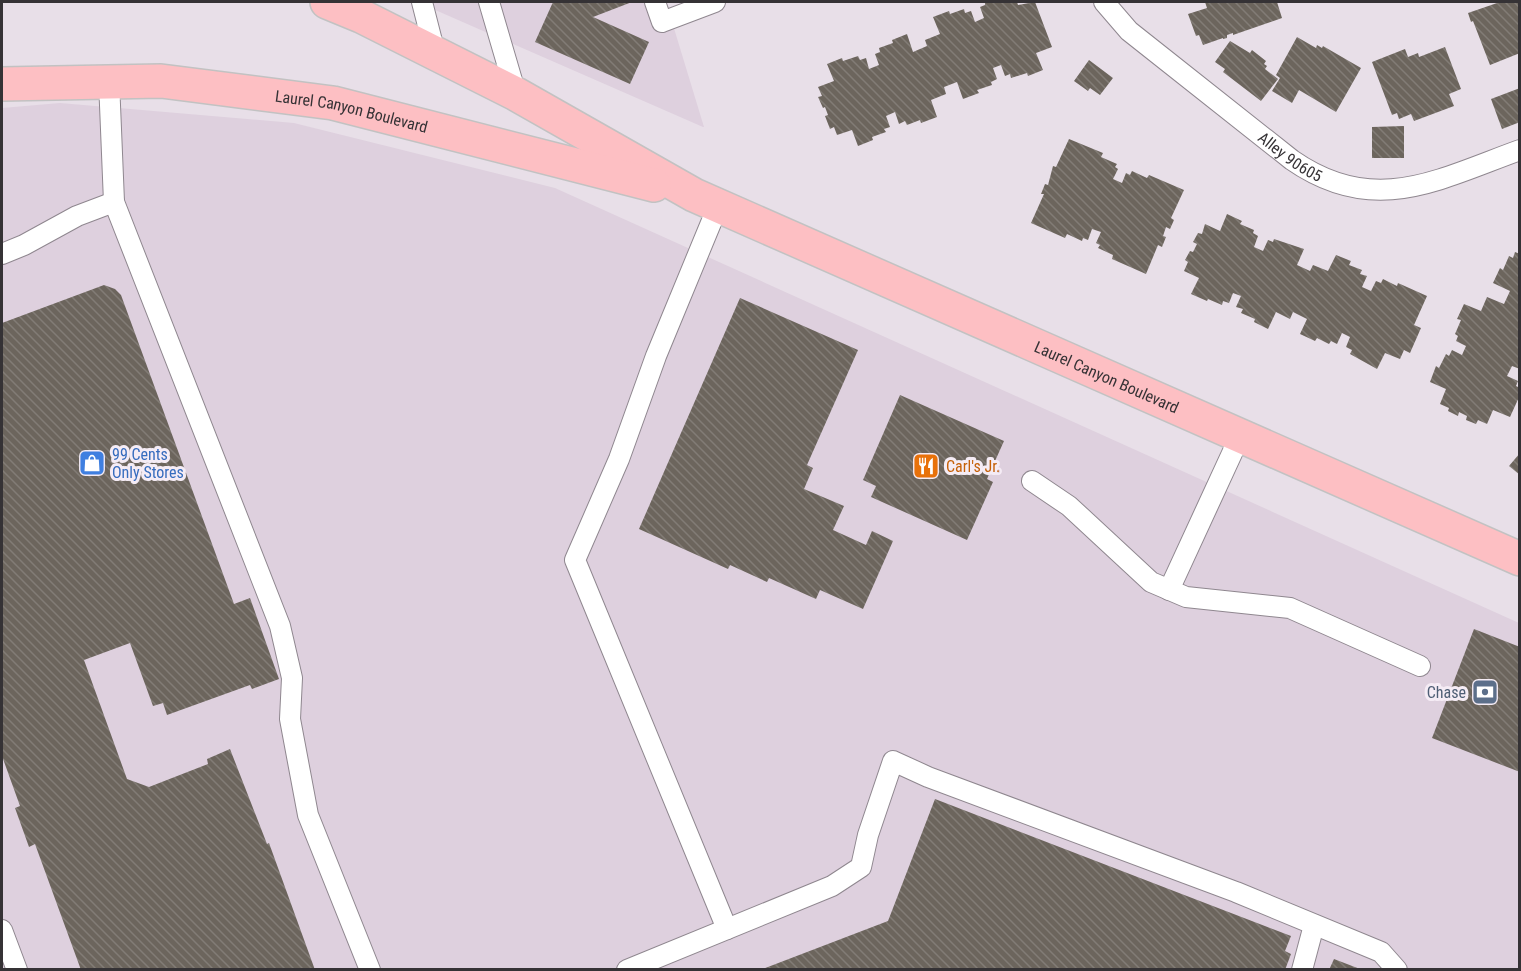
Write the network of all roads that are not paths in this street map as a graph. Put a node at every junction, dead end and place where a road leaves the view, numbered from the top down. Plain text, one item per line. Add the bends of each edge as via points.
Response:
1 (327, 2) edge
2 (422, 2) edge
3 (489, 2) edge
4 (655, 2) edge
5 (715, 2) edge
6 (1104, 2) edge
7 (355, 9) edge
8 (435, 53) junction
9 (109, 81) junction
10 (2, 84) edge
11 (516, 94) junction
12 (1520, 150) edge
13 (706, 201) junction
14 (114, 202) junction
15 (2, 254) edge
16 (1240, 436) junction
17 (1032, 481) dead end
18 (1520, 559) edge
19 (1170, 590) junction
20 (1420, 666) dead end
21 (1314, 925) junction
22 (727, 929) junction
23 (2, 930) edge
24 (17, 969) edge
25 (370, 969) edge
26 (627, 969) edge
27 (1302, 969) edge
28 (1397, 969) edge

1 - 7 main road, Laurel Canyon Boulevard
2 - 8 lane
3 - 11 lane
4 - 5 lane via 662,22
6 - 12 lane, Alley 90605 via 1129,31 1292,160 1328,181 1371,190 1403,189
7 - 8 main road, Laurel Canyon Boulevard
8 - 11 main road, Laurel Canyon Boulevard
9 - 10 main road, Laurel Canyon Boulevard
9 - 13 main road, Laurel Canyon Boulevard via 161,81 333,103
9 - 14 lane
11 - 13 main road, Laurel Canyon Boulevard
13 - 16 main road, Laurel Canyon Boulevard
13 - 22 lane via 619,459 575,561
14 - 15 lane
14 - 25 lane via 280,626 292,678 290,719 308,815
16 - 18 main road, Laurel Canyon Boulevard
16 - 19 lane
17 - 19 lane via 1069,506 1151,582
19 - 20 lane via 1186,597 1290,608
21 - 22 lane via 893,761 861,867 832,886
21 - 27 lane
21 - 28 lane via 1381,952
22 - 26 lane
23 - 24 lane

